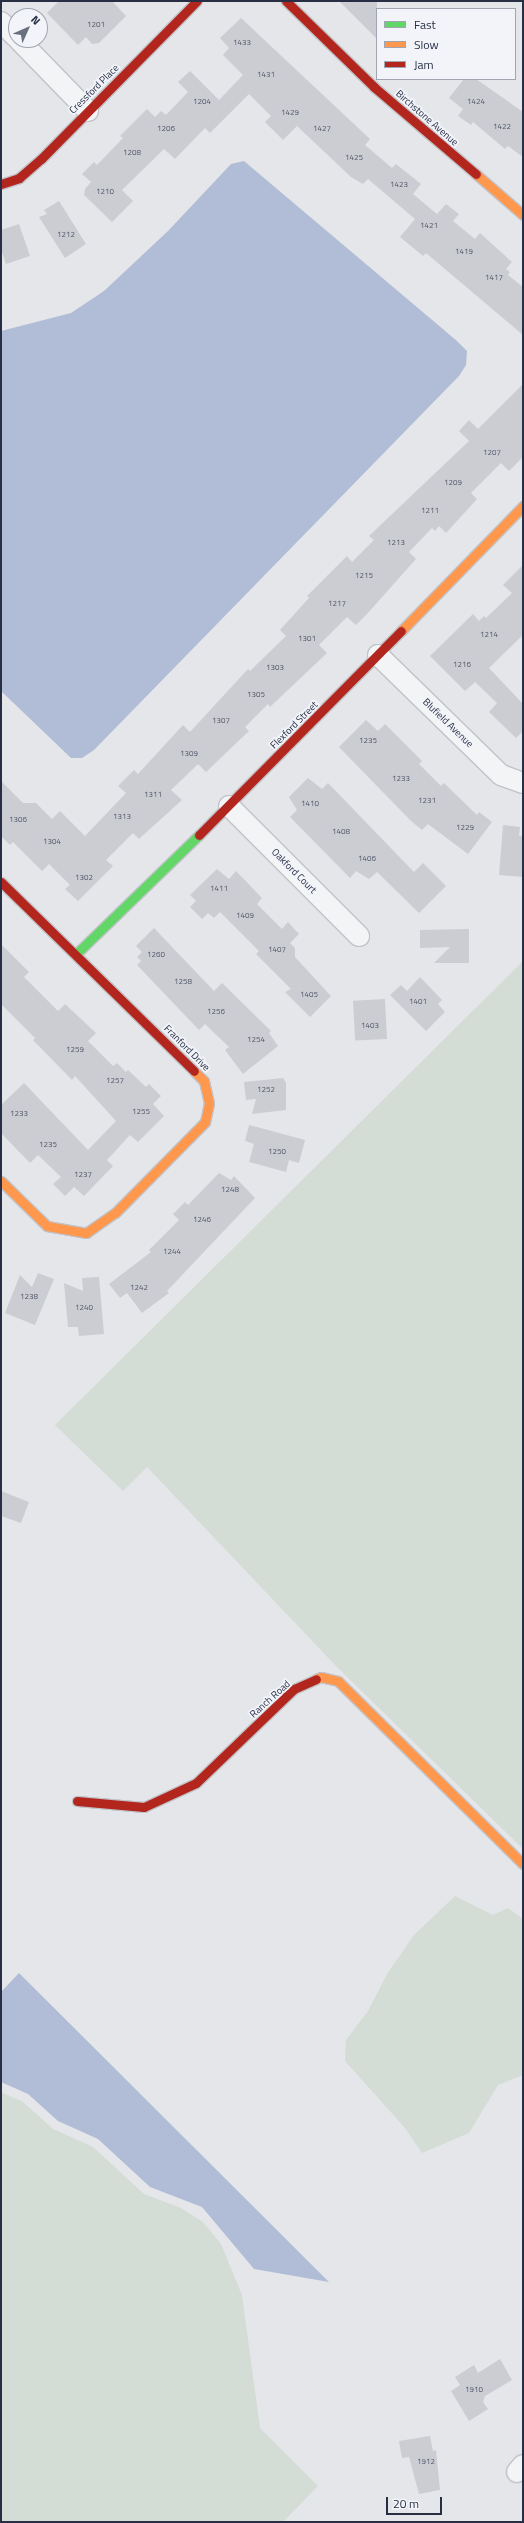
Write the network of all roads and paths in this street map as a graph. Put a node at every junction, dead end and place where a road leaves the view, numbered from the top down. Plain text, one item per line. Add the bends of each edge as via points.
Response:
1 (197, 1) edge
2 (286, 1) edge
3 (27, 48) edge
4 (88, 111) junction
5 (1, 184) edge
6 (523, 215) edge
7 (523, 506) edge
8 (378, 656) junction
9 (523, 783) edge
10 (229, 806) junction
11 (1, 882) edge
12 (359, 936) dead end
13 (76, 954) junction
14 (1, 1181) edge
15 (77, 1801) dead end
16 (523, 1864) edge

1 - 4 street, Cressford Place
2 - 6 street, Birchstone Avenue via 374,87
3 - 4 street
4 - 5 street, Cressford Place via 19,178
7 - 8 street, Flexford Street
8 - 9 street, Blufield Avenue via 501,776
8 - 10 street, Flexford Street
10 - 12 street, Oakford Court
10 - 13 street, Flexford Street
11 - 13 street, Franford Drive
13 - 14 street, Franford Drive via 204,1081 209,1103 205,1122 115,1213 86,1233 67,1232 47,1226
15 - 16 street, Ranch Road via 144,1807 196,1783 294,1689 321,1677 338,1681

